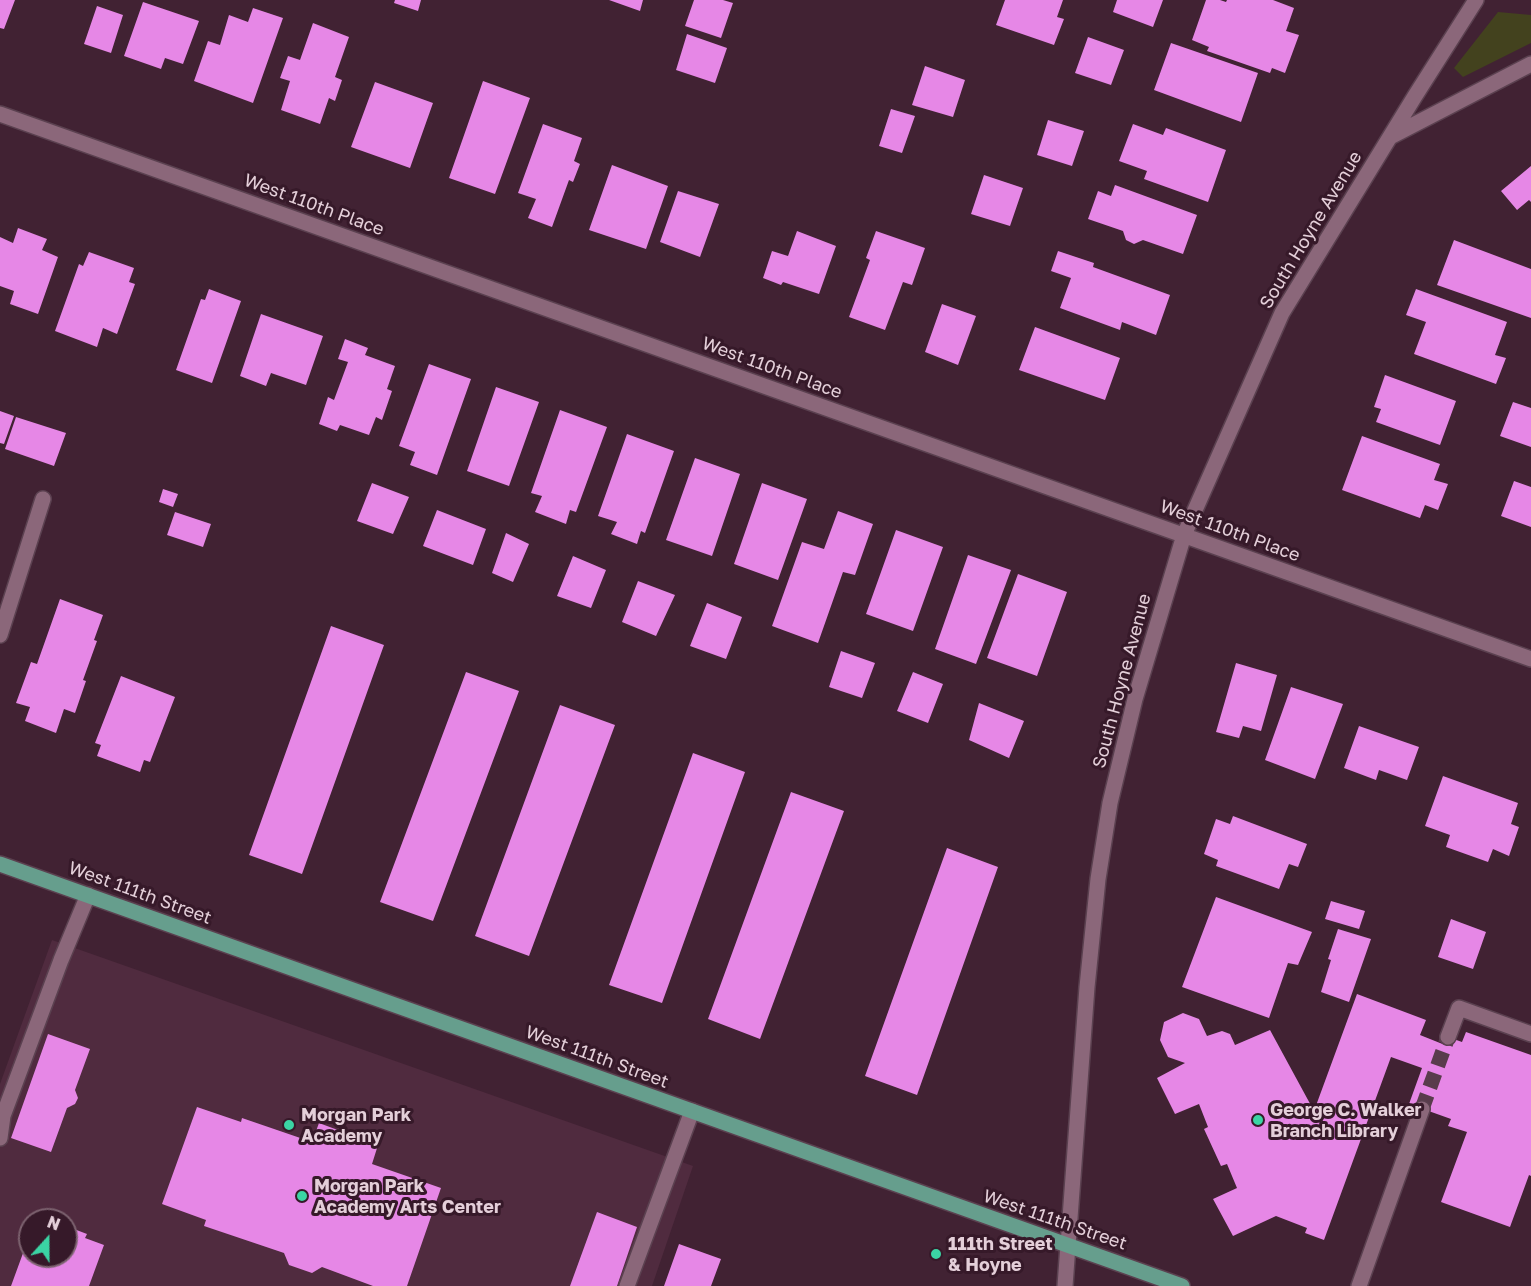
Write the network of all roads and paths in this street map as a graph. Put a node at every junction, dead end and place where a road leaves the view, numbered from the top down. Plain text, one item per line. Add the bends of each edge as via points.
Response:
1 (1476, 0) edge
2 (1531, 64) edge
3 (0, 114) edge
4 (1390, 137) junction
5 (43, 499) dead end
6 (1184, 535) junction
7 (0, 635) edge
8 (1531, 659) edge
9 (0, 864) edge
10 (88, 895) junction
11 (1531, 1034) edge
12 (1448, 1037) tunnel mouth
13 (1422, 1108) tunnel mouth
14 (692, 1112) junction
15 (0, 1138) edge
16 (1068, 1246) junction
17 (627, 1286) edge
18 (1065, 1286) edge
19 (1182, 1286) edge
20 (1359, 1286) edge

1 - 4 street, South Hoyne Avenue
2 - 4 street
3 - 6 street, West 110th Place
4 - 6 street, South Hoyne Avenue via 1282,313
5 - 7 street
6 - 8 street, West 110th Place
6 - 16 street, South Hoyne Avenue via 1135,699 1110,804 1087,987
9 - 10 main road, West 111th Street
10 - 14 main road, West 111th Street
10 - 15 street via 3,1116
11 - 12 street via 1459,1008
13 - 20 street
14 - 16 main road, West 111th Street
14 - 17 street
16 - 18 street, South Hoyne Avenue
16 - 19 main road, West 111th Street

